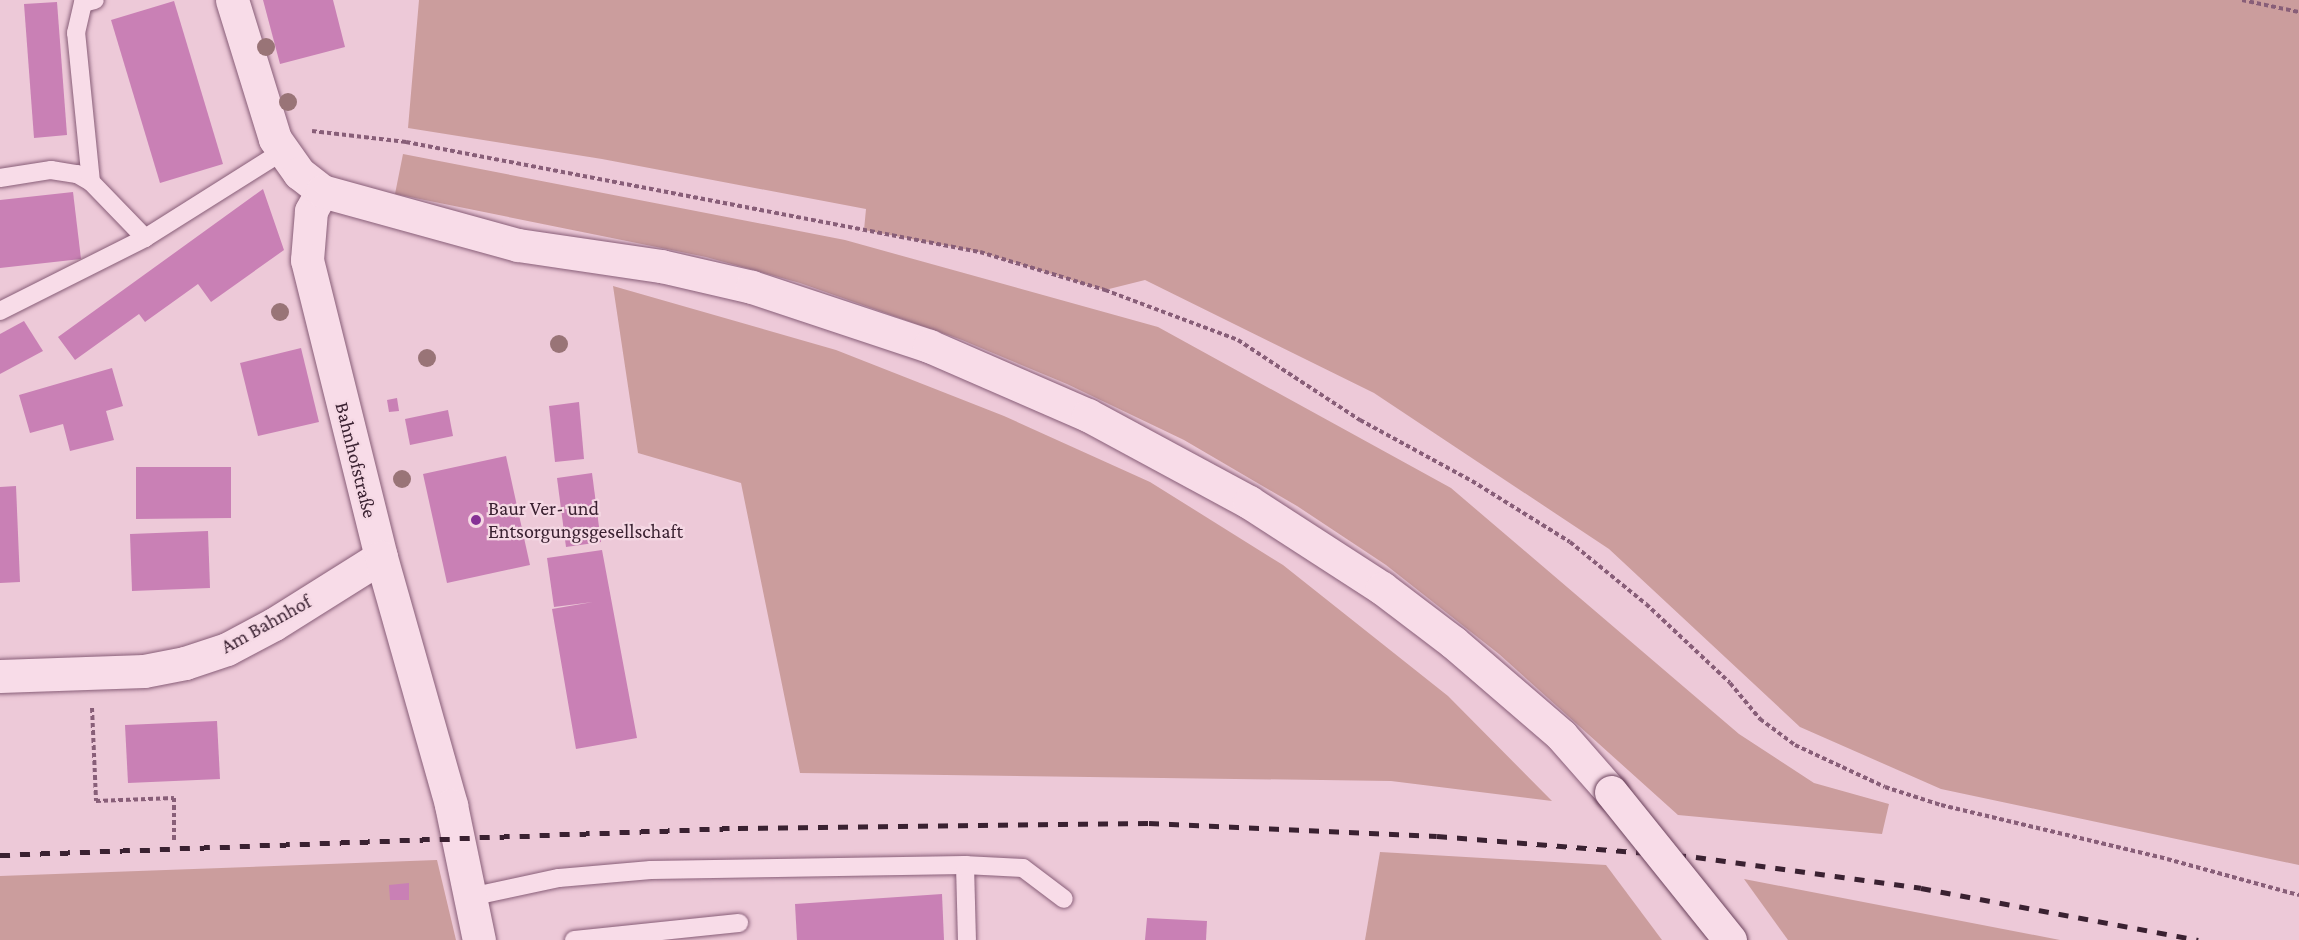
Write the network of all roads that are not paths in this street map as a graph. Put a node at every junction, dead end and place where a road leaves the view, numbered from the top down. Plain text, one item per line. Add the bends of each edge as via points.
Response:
1 (95, 0) edge
2 (232, 0) edge
3 (276, 138) junction
4 (0, 178) edge
5 (91, 182) junction
6 (322, 192) junction
7 (145, 238) junction
8 (0, 311) edge
9 (381, 557) junction
10 (0, 676) edge
11 (965, 865) junction
12 (470, 897) junction
13 (1064, 899) dead end
14 (739, 923) dead end
15 (479, 940) edge
16 (574, 940) edge
17 (967, 940) edge
18 (1730, 940) edge

1 - 5 lane via 83,3 76,33
2 - 3 main road
3 - 6 main road via 299,173
3 - 7 lane
4 - 5 lane via 51,171 78,174
5 - 7 lane
6 - 9 main road, Bahnhofstraße via 311,211 307,260
6 - 18 main road, bridge via 518,245 661,266 752,287 873,325 983,367 1088,415 1198,473 1298,532 1453,642 1561,735 1666,855
7 - 8 lane
9 - 10 main road, Am Bahnhof via 227,649 144,671
9 - 12 main road, Bahnhofstraße via 451,805
11 - 12 lane via 651,870 559,878
11 - 13 lane via 1023,868
11 - 17 lane
12 - 15 main road, Bahnhofstraße
14 - 16 lane

